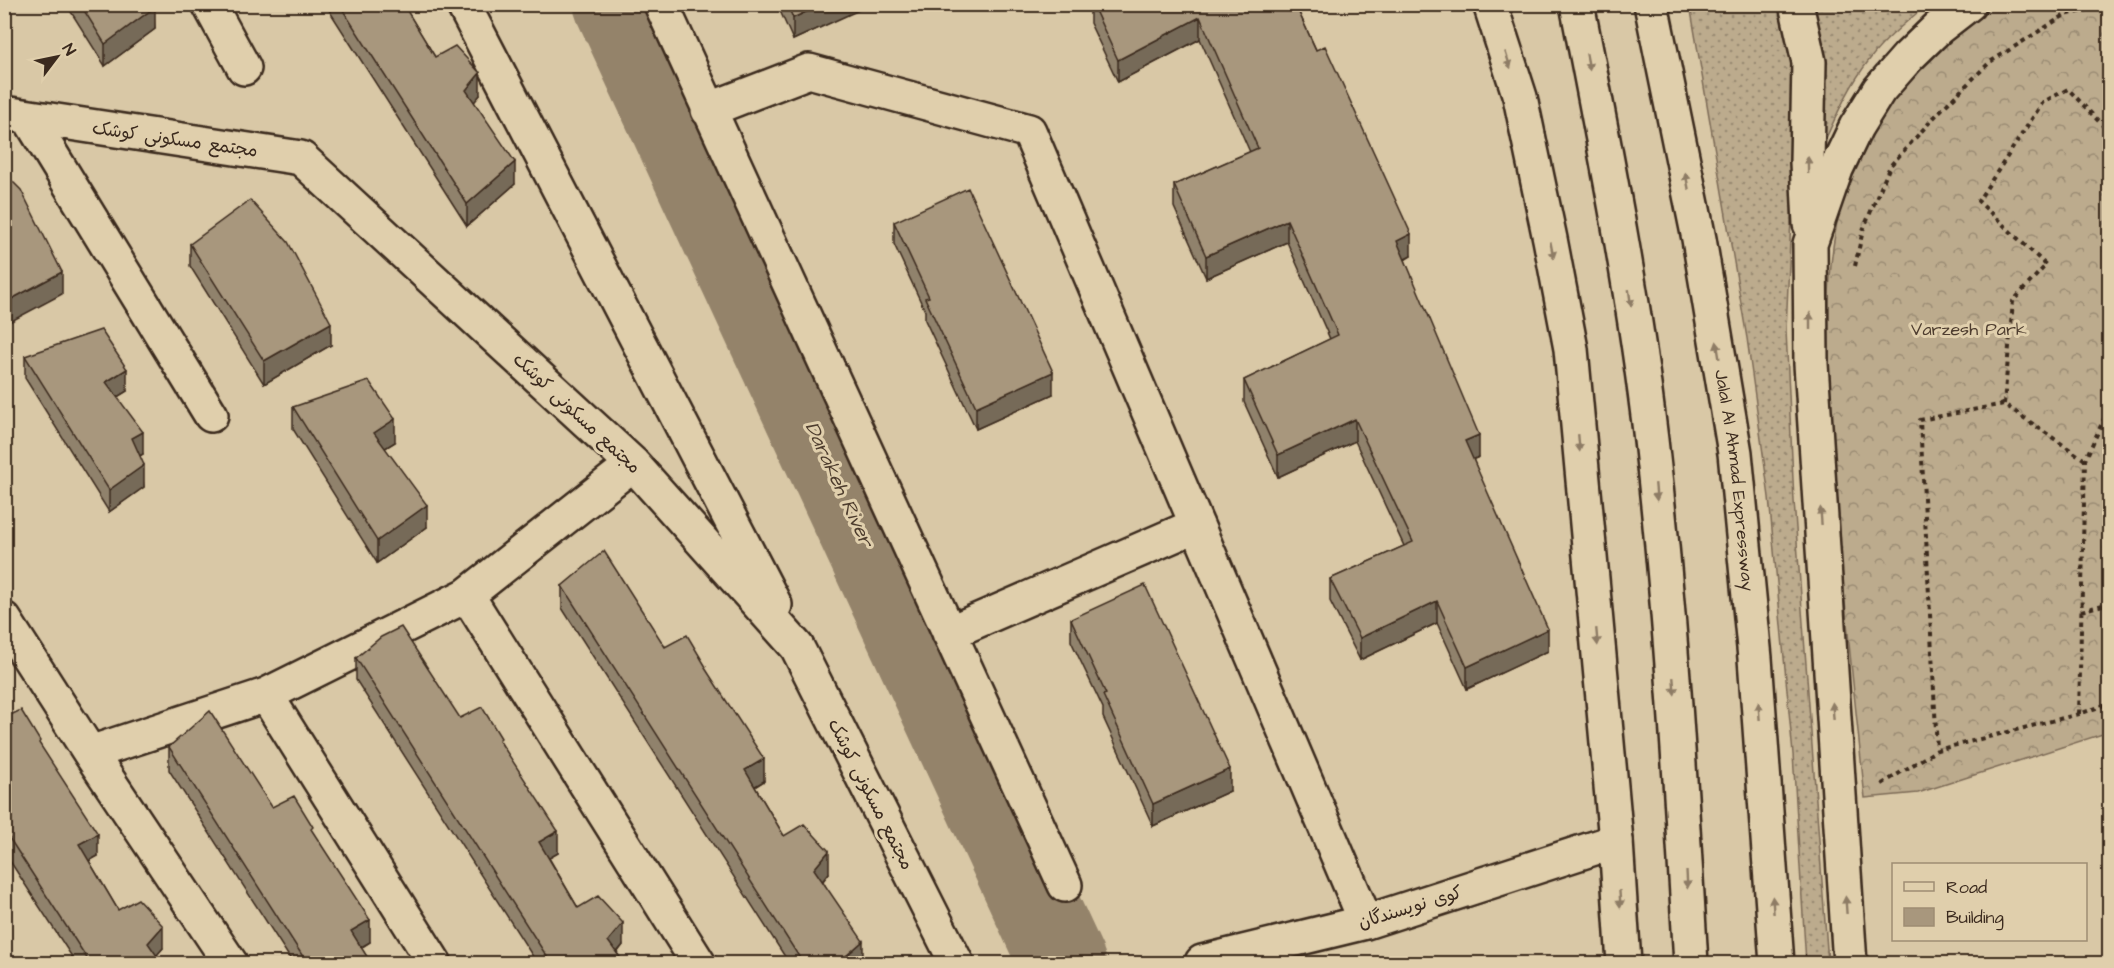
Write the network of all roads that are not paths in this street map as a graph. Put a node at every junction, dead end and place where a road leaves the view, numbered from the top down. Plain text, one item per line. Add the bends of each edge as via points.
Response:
1 (209, 4) edge
2 (463, 4) edge
3 (660, 4) edge
4 (1490, 4) edge
5 (1577, 4) edge
6 (1652, 4) edge
7 (1796, 4) edge
8 (1969, 4) edge
9 (244, 68) dead end
10 (708, 110) junction
11 (17, 115) edge
12 (1810, 244) junction
13 (211, 415) dead end
14 (633, 464) junction
15 (1197, 525) junction
16 (467, 595) junction
17 (4, 619) edge
18 (949, 633) junction
19 (797, 647) junction
20 (266, 695) junction
21 (90, 753) junction
22 (1616, 841) junction
23 (1065, 885) dead end
24 (1366, 922) junction
25 (1202, 962) dead end
26 (231, 963) edge
27 (435, 963) edge
28 (699, 963) edge
29 (957, 963) edge
30 (1624, 963) edge
31 (1691, 963) edge
32 (1777, 963) edge
33 (1850, 963) edge

1 - 9 main road
2 - 19 main road
3 - 10 main road
4 -> 22 main road via 1520,97 1571,349
5 -> 31 main road via 1622,240 1651,439 1677,715
32 -> 6 main road, Jalal Al Ahmad Expressway via 1755,658 1735,453 1699,239
12 -> 7 main road via 1809,62
8 - 12 main road via 1938,28 1879,90 1836,170
10 - 15 main road via 809,71 1029,131
10 - 18 main road
11 - 13 main road
11 - 14 main road, مجتمع مسکونی کوشک via 300,158
33 -> 12 main road via 1810,364
14 - 16 main road
14 - 19 main road, مجتمع مسکونی کوشک
15 - 18 main road
15 - 24 main road
16 - 20 main road
16 - 28 main road
17 - 21 main road
18 - 23 main road
19 - 29 main road, مجتمع مسکونی کوشک
20 - 21 main road
20 - 27 main road
21 - 26 main road
22 - 24 main road, کوی نویسندگان
22 -> 30 main road
24 - 25 main road, کوی نویسندگان

